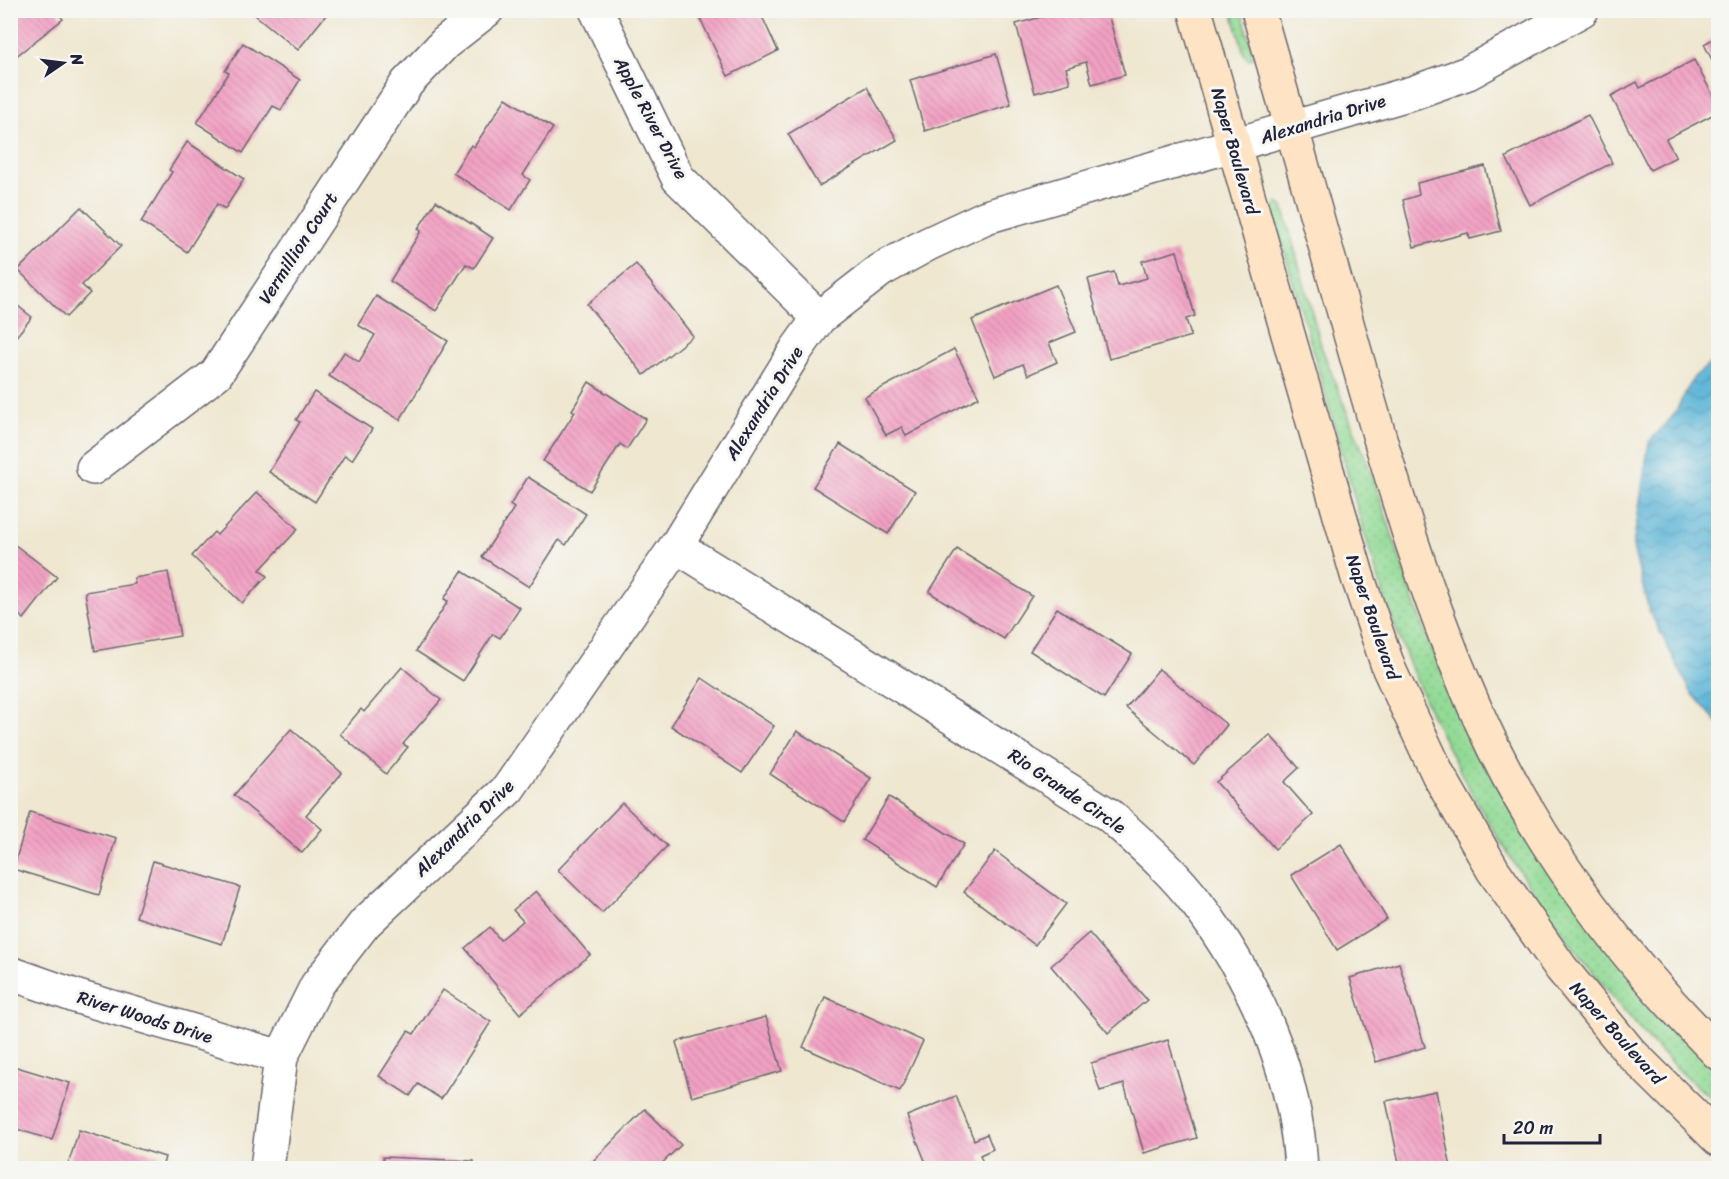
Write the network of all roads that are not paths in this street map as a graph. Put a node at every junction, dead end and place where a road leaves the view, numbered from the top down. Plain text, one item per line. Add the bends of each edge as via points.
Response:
1 (487, 10) edge
2 (596, 10) edge
3 (1195, 10) edge
4 (1258, 10) edge
5 (1582, 10) edge
6 (1292, 129) junction
7 (1233, 146) junction
8 (819, 318) junction
9 (93, 468) dead end
10 (676, 546) junction
11 (10, 973) edge
12 (1719, 1053) edge
13 (281, 1057) junction
14 (1719, 1139) edge
15 (267, 1168) edge
16 (1301, 1168) edge

1 - 9 street, Vermillion Court via 445,43 407,83 216,374
2 - 8 street, Apple River Drive via 678,178
3 - 7 main road, Naper Boulevard
4 - 6 main road
5 - 6 street, Alexandria Drive via 1468,73
6 - 7 street, Alexandria Drive
6 - 12 main road via 1395,494 1442,626 1496,751 1548,844 1608,930 1682,1017
7 - 8 street, Alexandria Drive via 986,217 881,270
7 - 14 main road, Naper Boulevard via 1357,575 1389,669 1438,774 1493,870 1561,968 1629,1052
8 - 10 street, Alexandria Drive
10 - 13 street, Alexandria Drive via 508,789 365,923 317,985
10 - 16 street, Rio Grande Circle via 1052,777 1109,815 1149,851 1198,904 1255,998 1289,1090
11 - 13 street, River Woods Drive
13 - 15 street, Alexandria Drive

